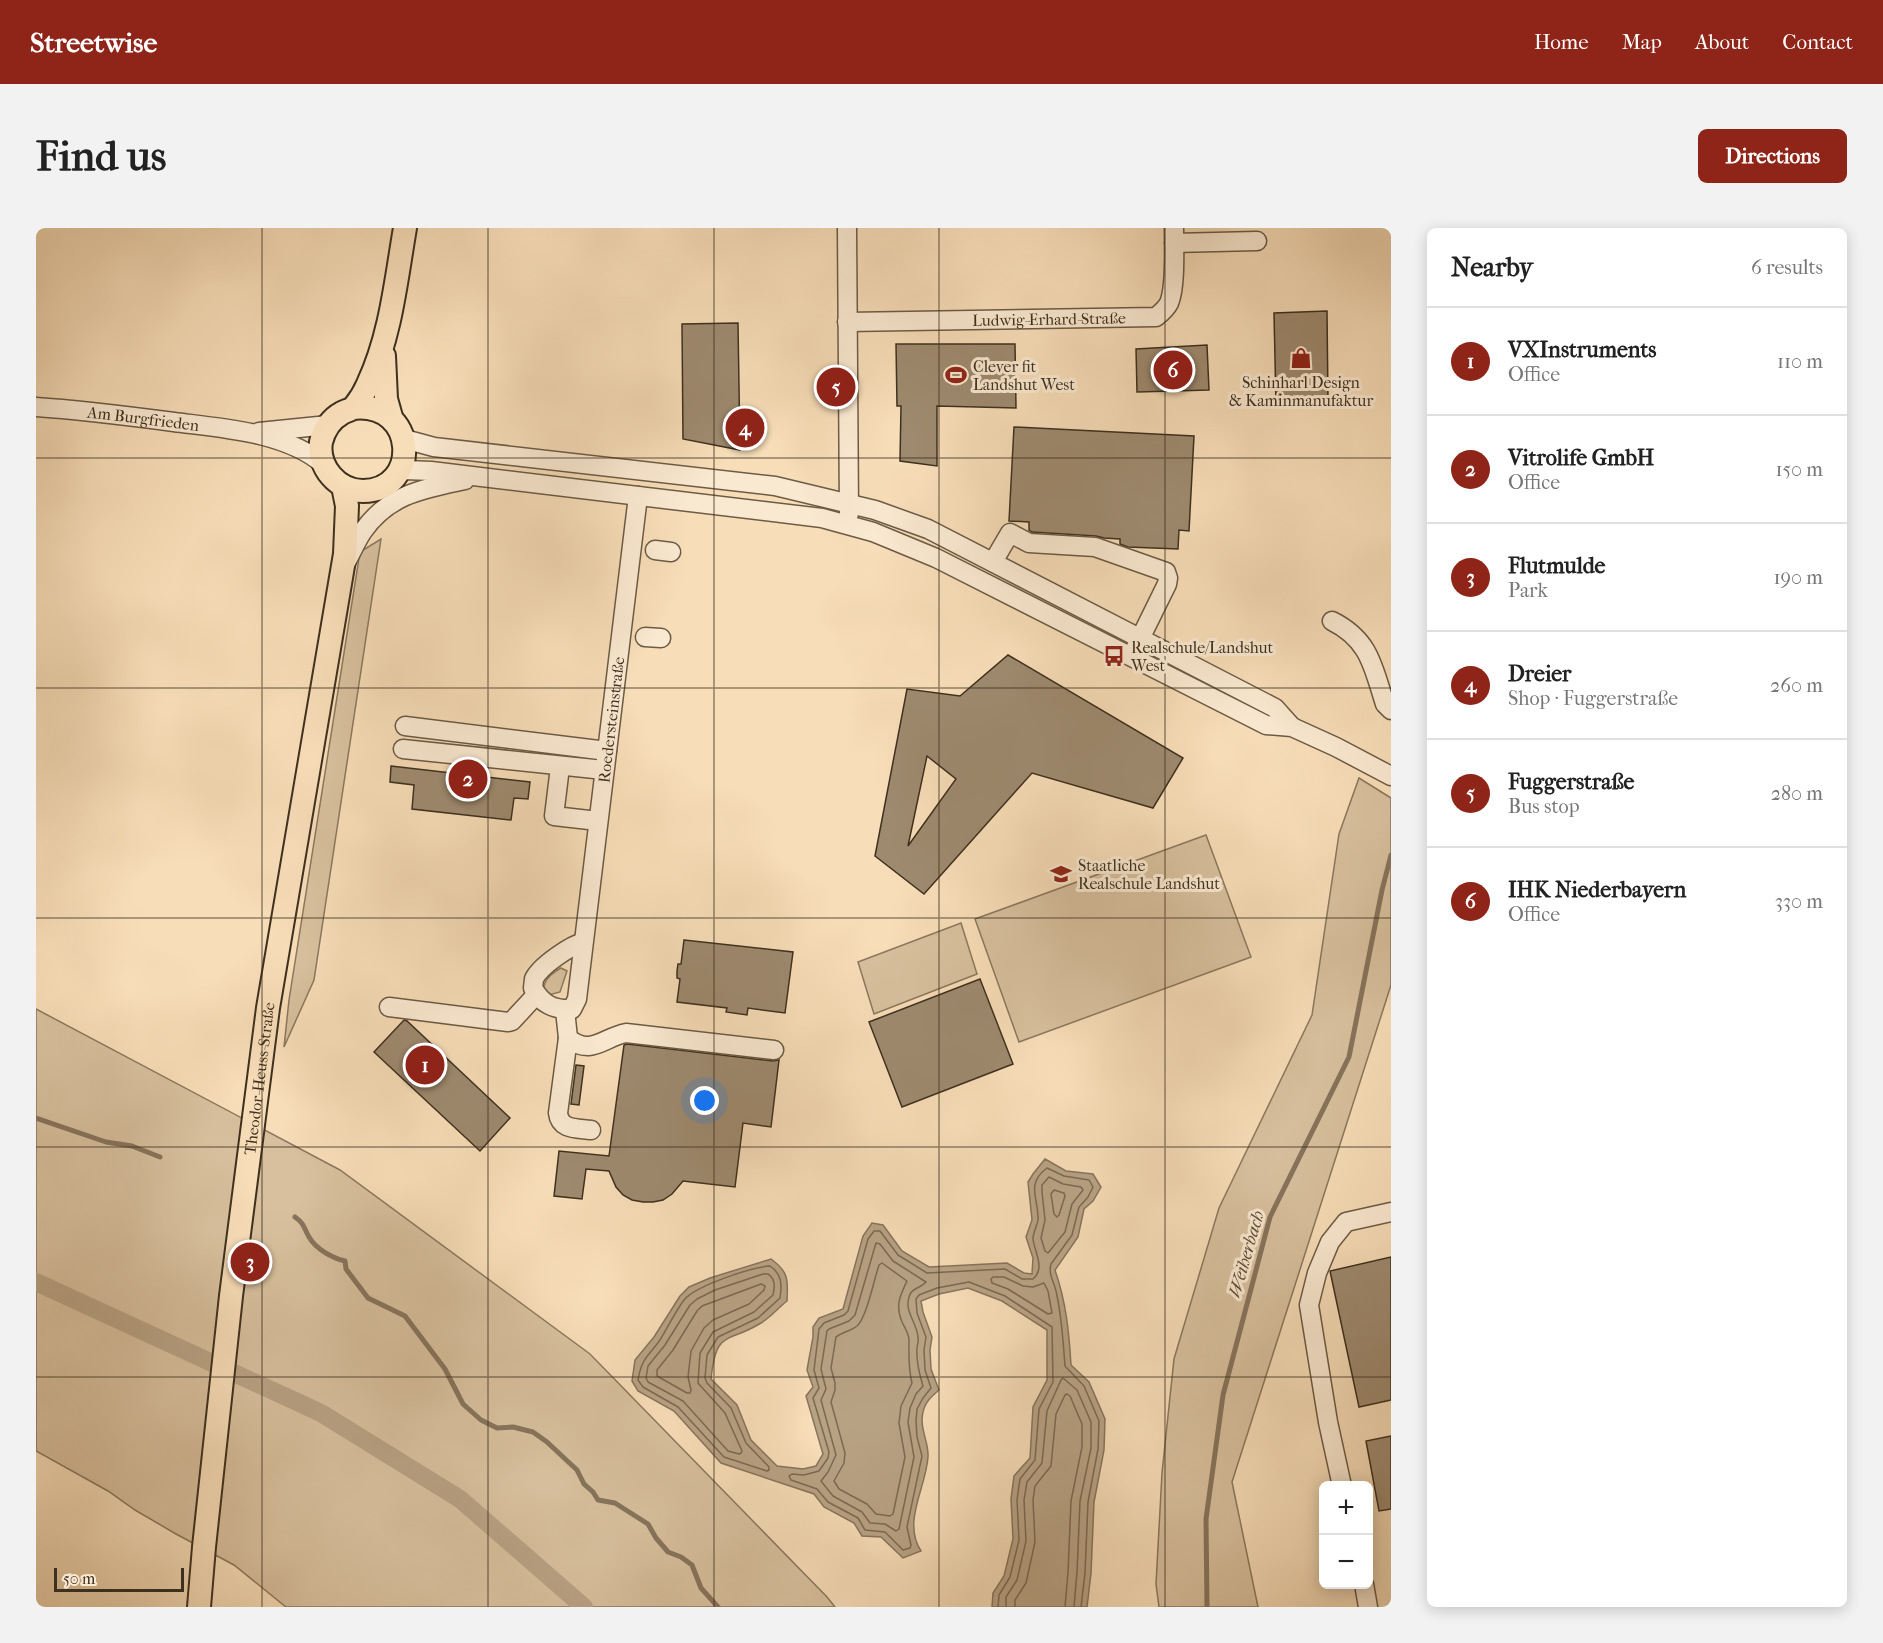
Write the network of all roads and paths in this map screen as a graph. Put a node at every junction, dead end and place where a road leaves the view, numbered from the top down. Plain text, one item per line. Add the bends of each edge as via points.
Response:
1 (405, 228) edge
2 (847, 228) edge
3 (1174, 235) edge
4 (1210, 235) edge
5 (1257, 241) dead end
6 (847, 322) junction
7 (384, 340) junction
8 (36, 407) edge
9 (353, 408) junction
10 (328, 425) junction
11 (397, 426) junction
12 (251, 433) junction
13 (324, 464) junction
14 (398, 473) junction
15 (482, 477) junction
16 (343, 486) junction
17 (373, 490) junction
18 (638, 496) junction
19 (849, 504) junction
20 (850, 526) junction
21 (343, 562) junction
22 (993, 562) junction
23 (1332, 621) dead end
24 (1140, 638) junction
25 (1131, 657) junction
26 (1391, 710) edge
27 (405, 726) dead end
28 (1292, 727) junction
29 (403, 749) dead end
30 (607, 751) junction
31 (560, 767) junction
32 (604, 770) junction
33 (1391, 776) edge
34 (598, 821) junction
35 (584, 942) junction
36 (536, 995) junction
37 (389, 1007) dead end
38 (565, 1010) junction
39 (568, 1038) junction
40 (774, 1050) dead end
41 (591, 1130) dead end
42 (1391, 1212) edge
43 (1341, 1481) edge
44 (1365, 1589) edge
45 (199, 1607) edge
46 (1368, 1607) edge

1 - 7 main road
2 - 6 street
3 - 4 street
3 - 6 street, Ludwig-Erhard-Straße via 1169,303 1156,317
4 - 5 street
6 - 19 street
7 - 9 main road via 367,387
7 - 11 main road via 386,399
8 - 12 street, Am Burgfrieden via 95,411
9 - 10 main road
9 - 11 main road via 373,408
10 - 12 street, Am Burgfrieden
10 - 13 main road via 321,444
11 - 14 main road via 405,454
11 - 19 street via 408,440 434,447 775,486
12 - 13 street, Am Burgfrieden via 313,455
13 - 16 main road
14 - 15 street via 430,471
14 - 17 main road, Theodor-Heuss-Straße
15 - 18 street
15 - 21 street via 428,488 394,501 363,532
16 - 17 main road
16 - 21 main road, Theodor-Heuss-Straße via 347,506
17 - 21 main road, Theodor-Heuss-Straße via 359,514
18 - 20 street via 822,518
18 - 30 street, Roedersteinstraße
19 - 20 street
19 - 22 street via 928,529
20 - 25 street via 936,558
21 - 45 main road, Theodor-Heuss-Straße via 268,1008 231,1296
22 - 24 street
22 - 24 street via 1010,532 1029,543 1095,547 1166,572 1167,584
23 - 26 street via 1358,638 1367,651 1385,704
24 - 25 street
24 - 28 street via 1275,708
25 - 28 street via 1266,725
27 - 30 street
28 - 33 street
29 - 31 street
30 - 32 street, Roedersteinstraße
31 - 32 street
31 - 34 street via 554,816
32 - 34 street, Roedersteinstraße
34 - 35 street, Roedersteinstraße
35 - 36 street via 542,969 534,979
35 - 38 street, Roedersteinstraße via 577,999 572,1009
36 - 37 street via 508,1022
36 - 38 street via 546,1005
38 - 39 street
39 - 40 street via 574,1043 597,1046 626,1033
39 - 41 street via 559,1120 564,1126
42 - 43 street via 1346,1222 1330,1242 1309,1305
44 - 46 street

